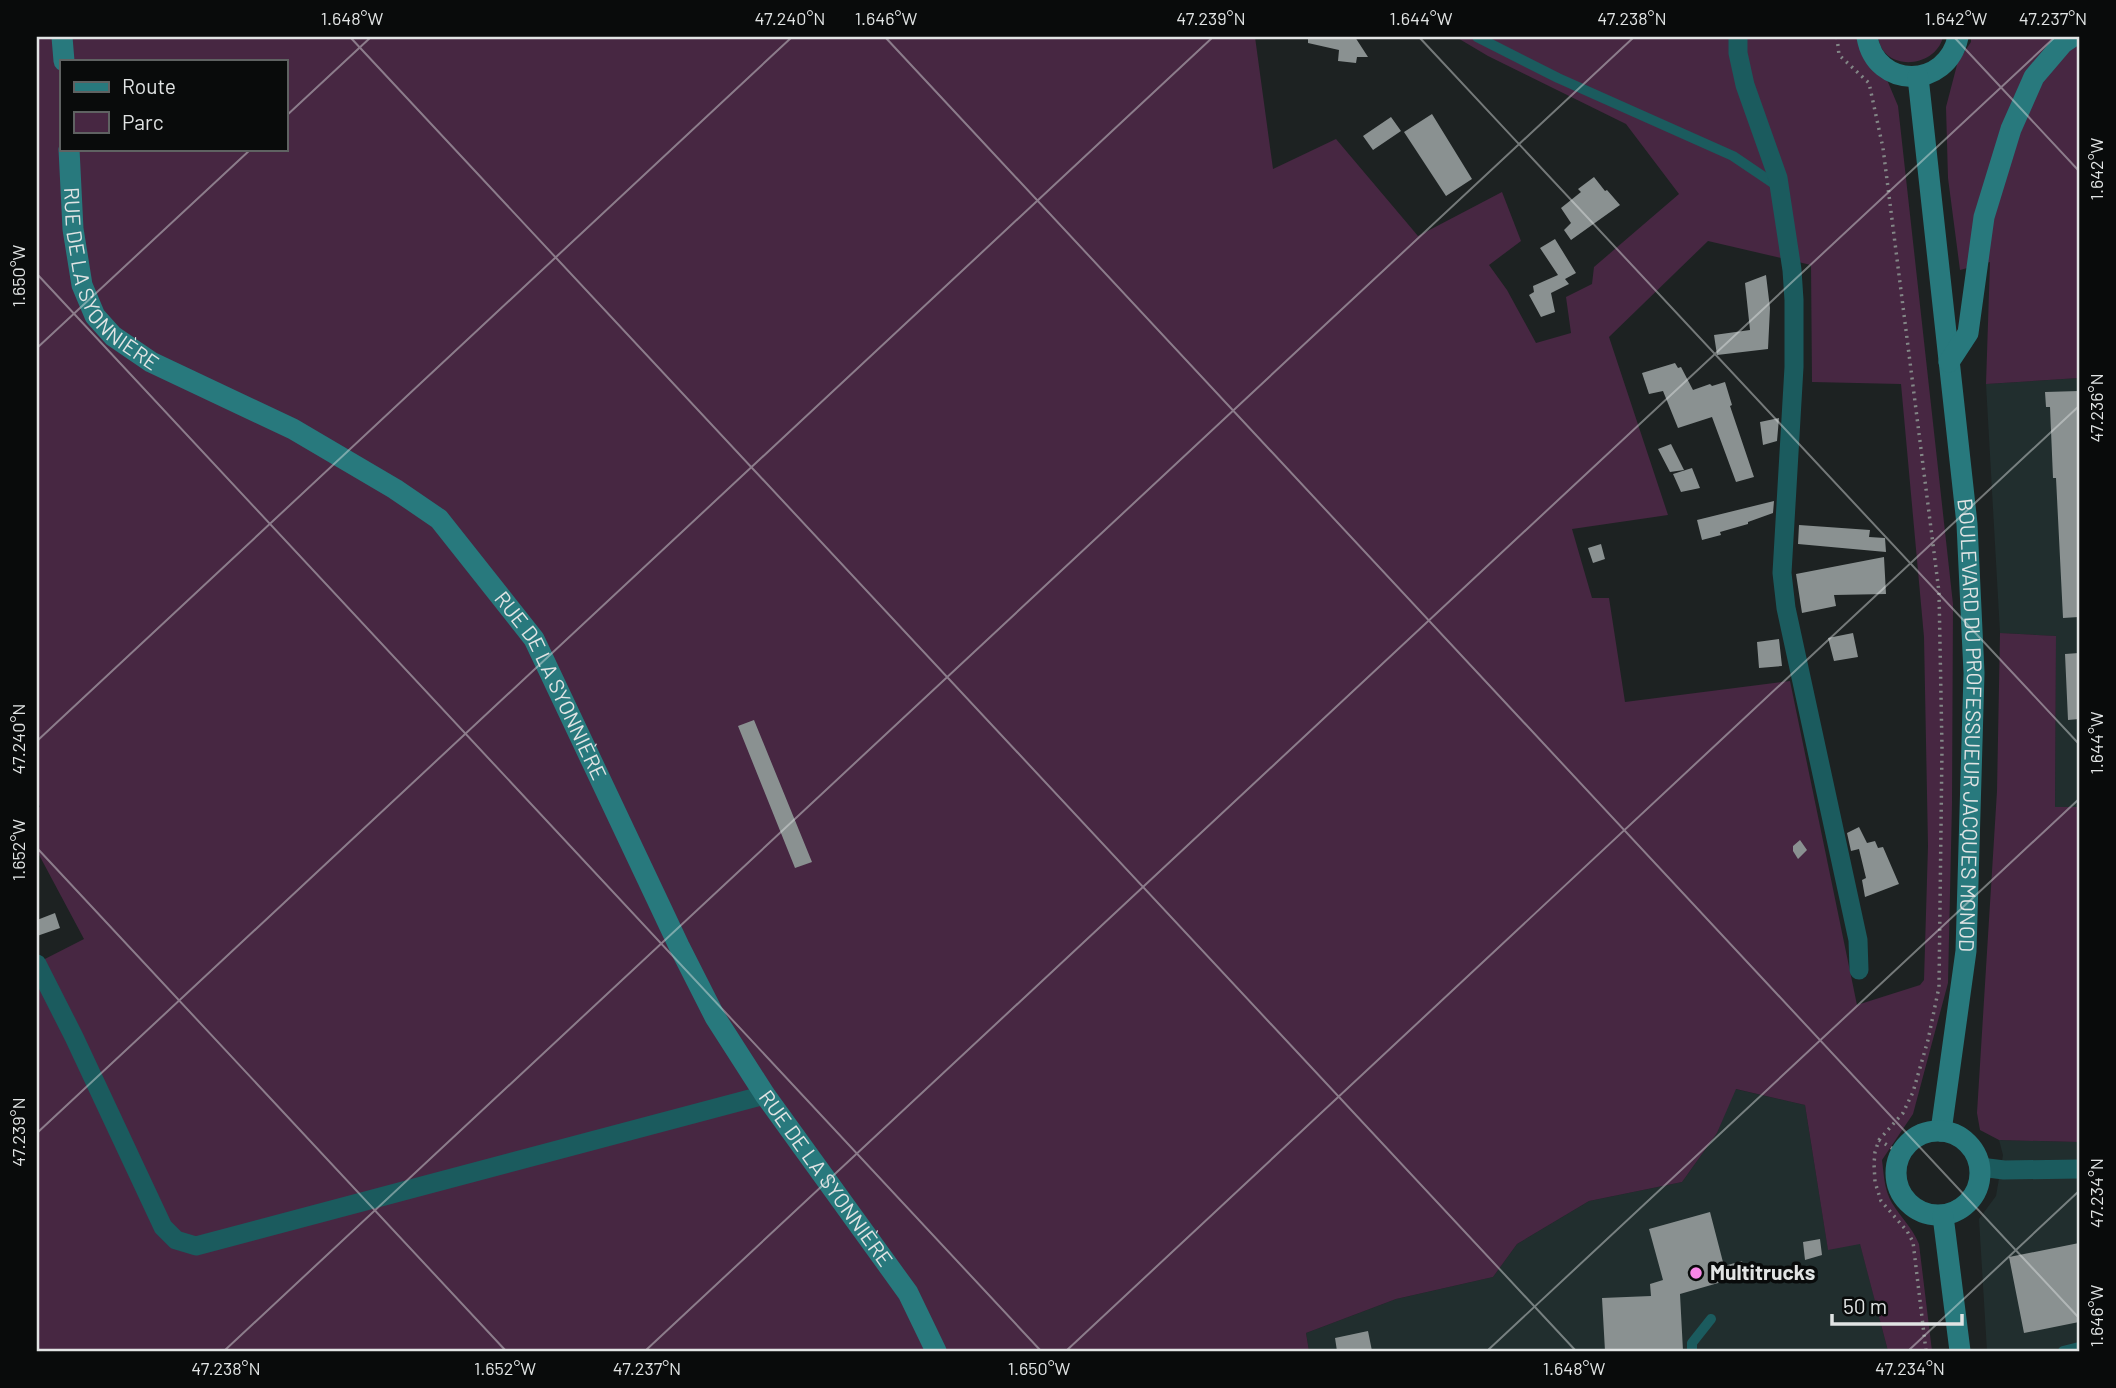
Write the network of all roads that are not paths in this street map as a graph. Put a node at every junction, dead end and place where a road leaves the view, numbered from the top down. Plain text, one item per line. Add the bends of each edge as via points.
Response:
1 (62, 37) edge
2 (1477, 37) edge
3 (1738, 37) edge
4 (1867, 37) edge
5 (1958, 37) edge
6 (2072, 37) edge
7 (64, 60) edge
8 (1918, 77) junction
9 (69, 150) edge
10 (1779, 187) junction
11 (1949, 362) junction
12 (37, 964) edge
13 (1859, 970) dead end
14 (765, 1095) junction
15 (1941, 1131) junction
16 (1980, 1167) junction
17 (2079, 1169) edge
18 (1942, 1216) junction
19 (1711, 1319) dead end
20 (2079, 1347) edge
21 (936, 1351) edge
22 (1692, 1351) edge
23 (1960, 1351) edge
24 (2063, 1351) edge

1 - 7 main road
2 - 10 lane via 1733,156
3 - 10 street via 1745,85
4 - 8 main road via 1876,60 1888,70
5 - 8 main road via 1944,64
6 - 11 main road via 2034,77 2011,129 1984,217 1968,333
8 - 11 main road, BOULEVARD DU PROFESSUEUR JACQUES MONOD
9 - 14 main road, RUE DE LA SYONNIÈRE via 73,229 82,285 95,316 113,336 151,362 293,429 439,519 534,639 703,994
10 - 13 street via 1794,300 1782,573 1858,940
11 - 15 main road, BOULEVARD DU PROFESSUEUR JACQUES MONOD via 1967,524 1974,673 1966,951
12 - 14 street via 163,1227 176,1240 197,1246
14 - 21 main road, RUE DE LA SYONNIÈRE via 908,1293
15 - 16 main road via 1967,1142
15 - 18 main road via 1914,1138 1900,1154 1895,1174 1905,1200 1922,1212
16 - 17 street
16 - 18 main road via 1980,1181 1967,1205
18 - 23 main road
19 - 22 lane via 1692,1343
20 - 24 lane

